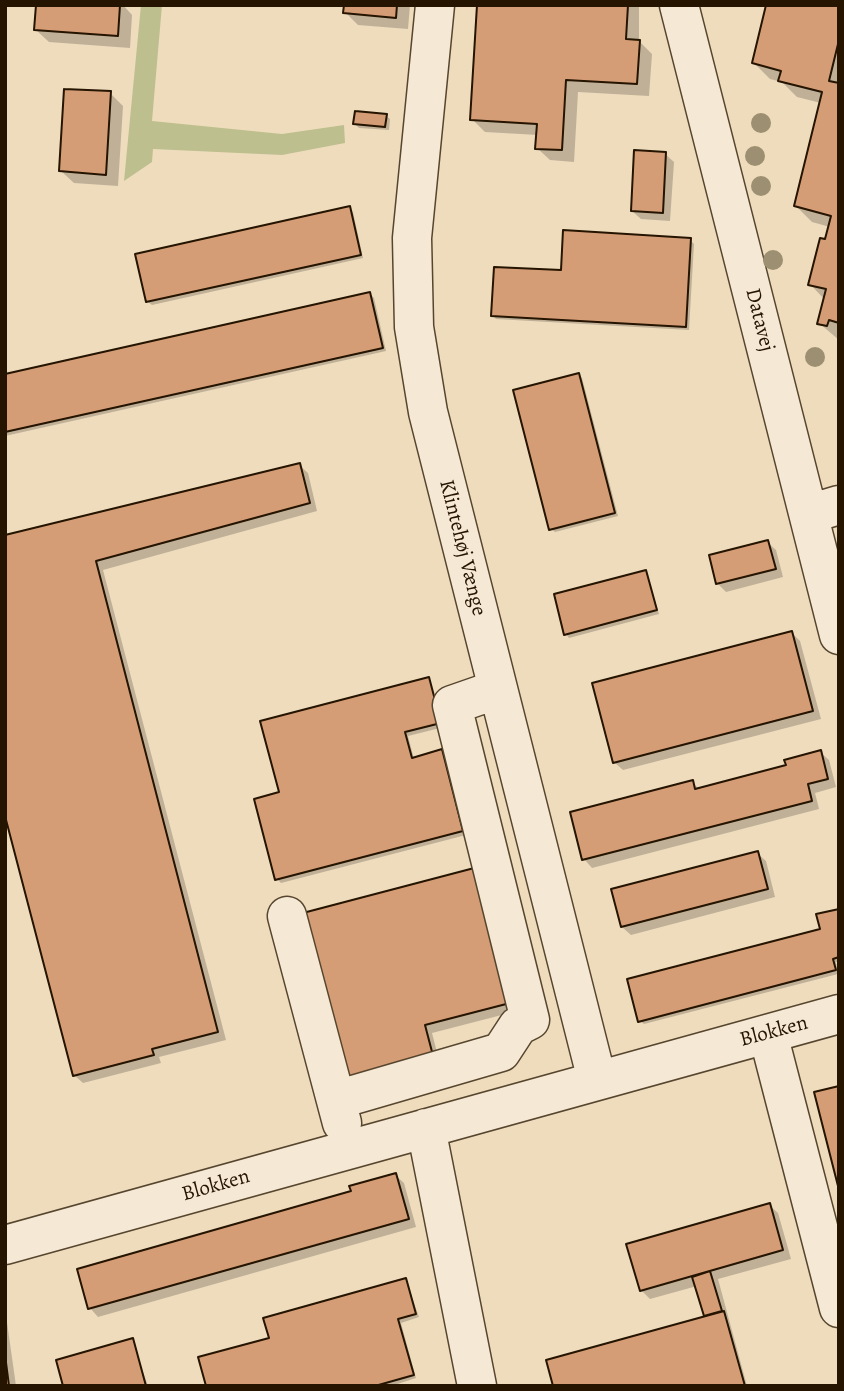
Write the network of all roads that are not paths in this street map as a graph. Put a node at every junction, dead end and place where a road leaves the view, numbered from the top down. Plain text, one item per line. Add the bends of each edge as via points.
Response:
1 (435, 5) edge
2 (679, 5) edge
3 (824, 510) edge
4 (839, 635) edge
5 (498, 689) junction
6 (287, 916) dead end
7 (574, 989) junction
8 (527, 1005) junction
9 (839, 1014) edge
10 (768, 1034) junction
11 (597, 1080) junction
12 (335, 1100) junction
13 (426, 1128) junction
14 (349, 1149) junction
15 (5, 1245) edge
16 (839, 1308) edge
17 (477, 1386) edge

1 - 5 street, Klintehøj Vænge via 412,238 414,327 428,412
2 - 3 street, Datavej
3 - 4 street, Datavej
5 - 7 street, Klintehøj Vænge
5 - 8 street via 452,705
6 - 12 street
7 - 8 street
7 - 11 street, Klintehøj Vænge
8 - 12 street via 530,1020 518,1026 500,1052
9 - 10 street, Blokken
10 - 11 street, Blokken
10 - 16 street
11 - 13 street, Blokken
12 - 14 street
13 - 14 street, Blokken
13 - 17 street
14 - 15 street, Blokken

